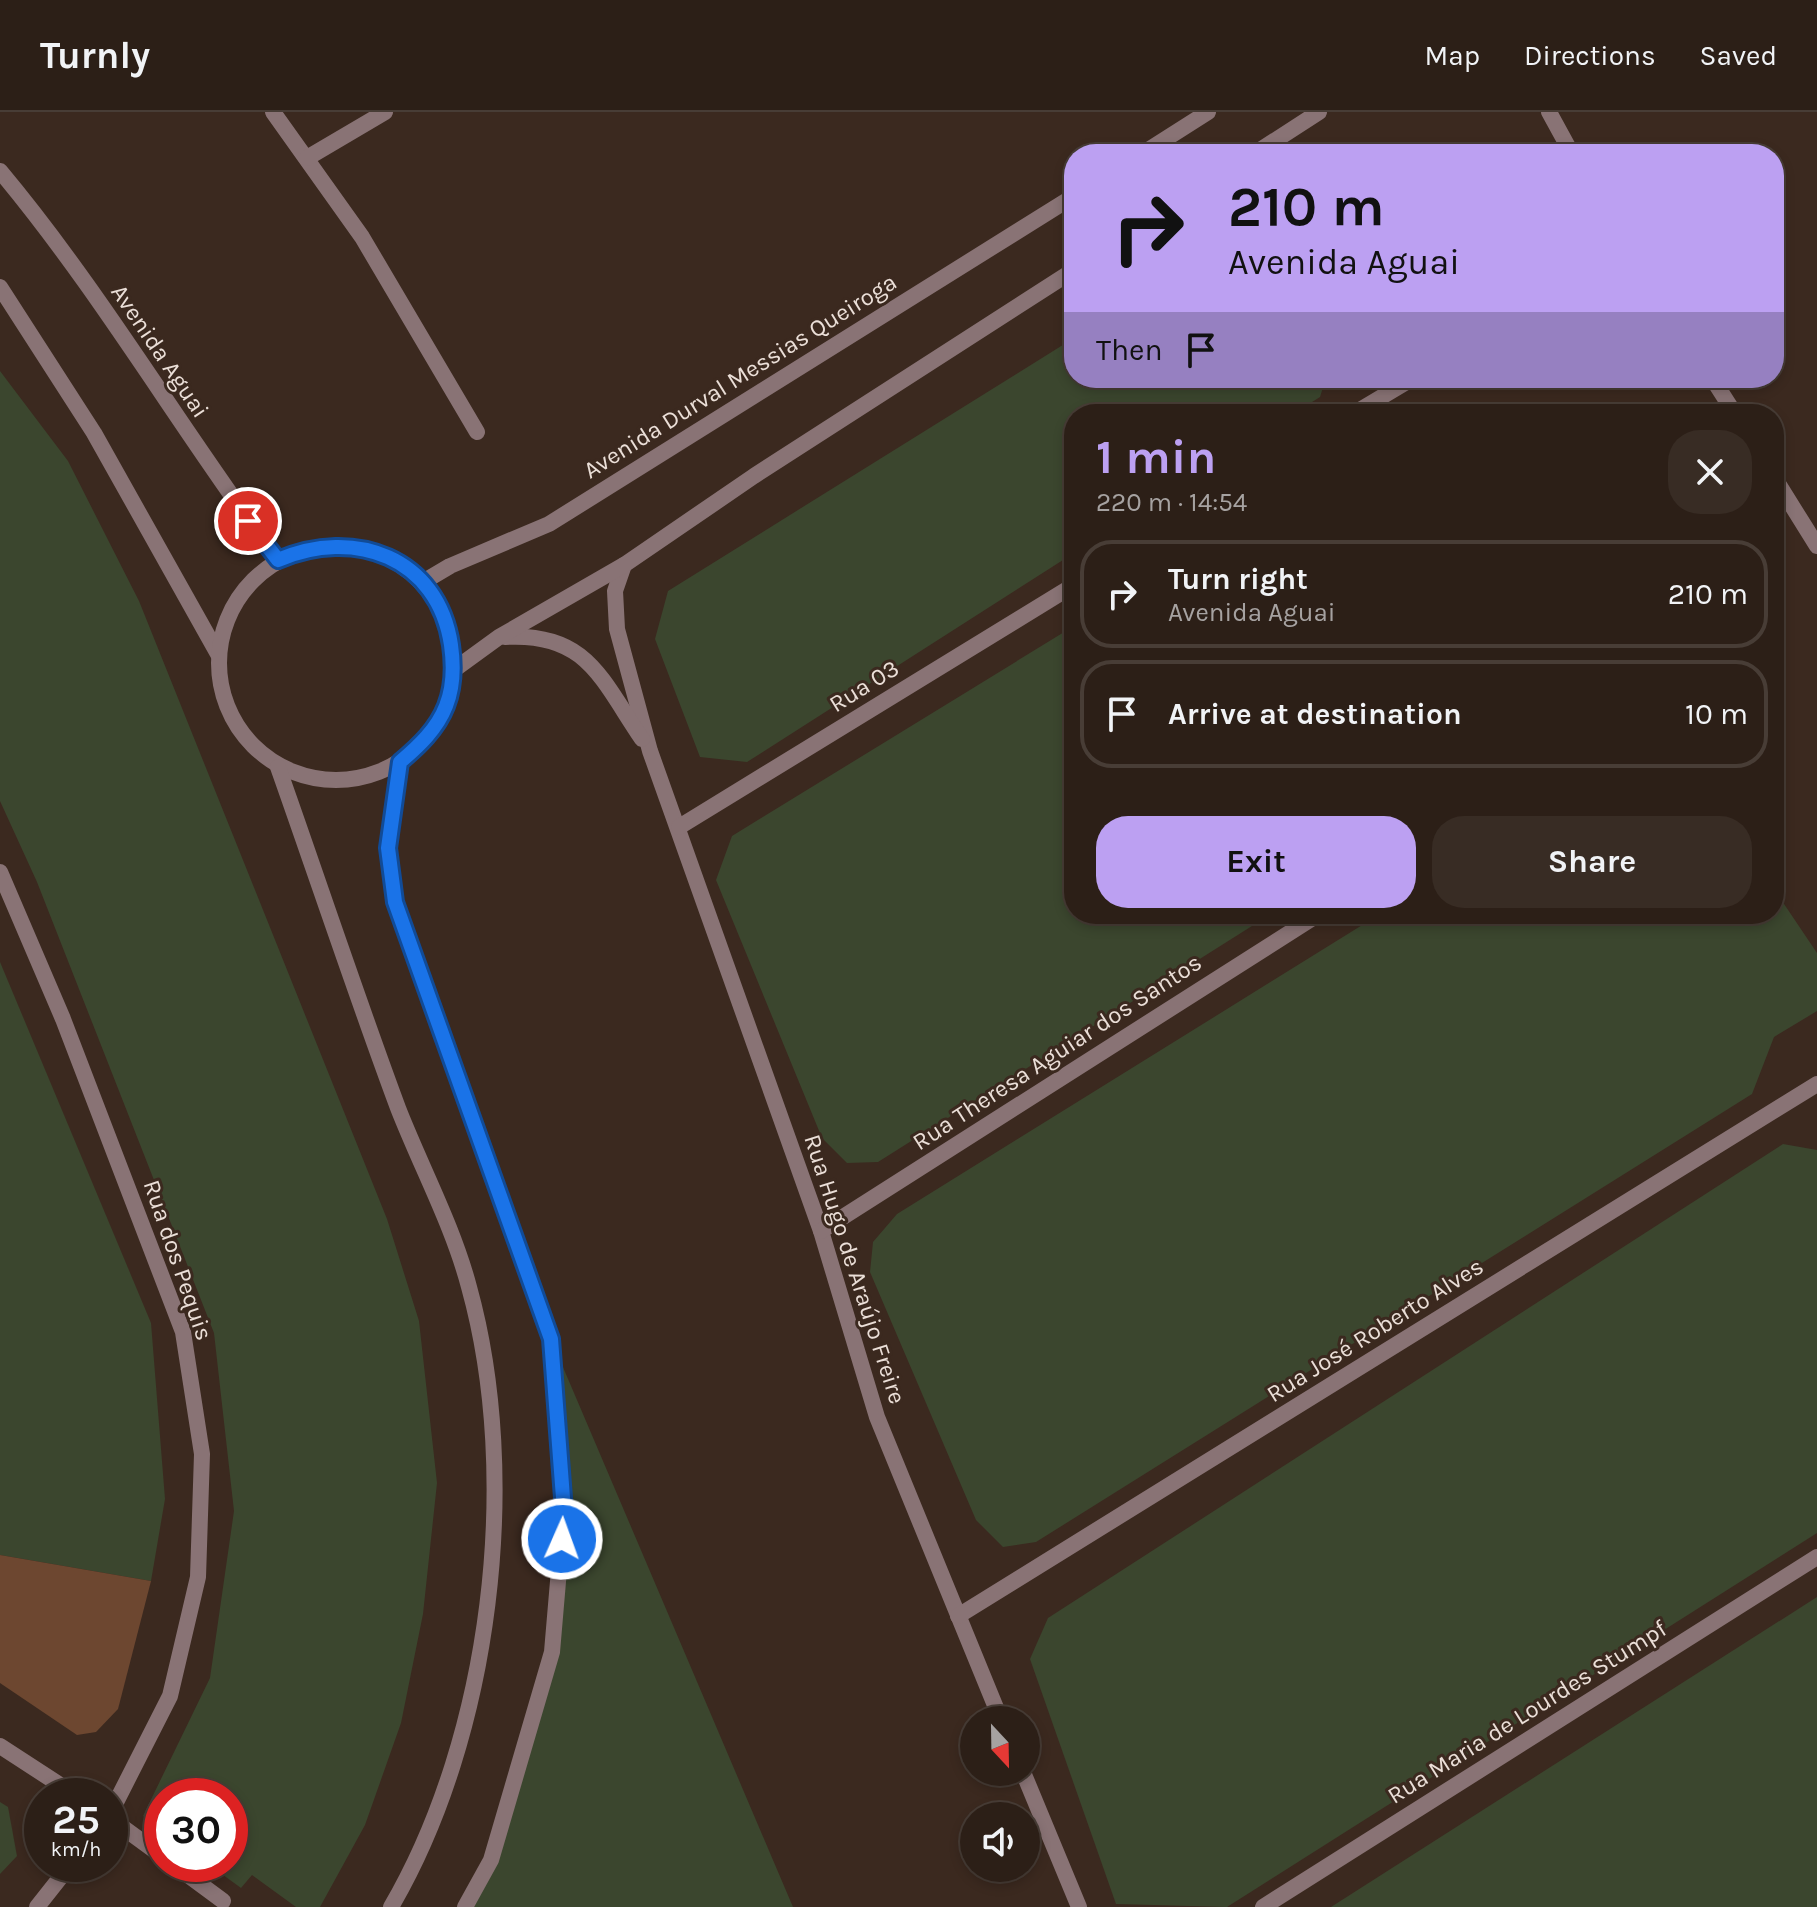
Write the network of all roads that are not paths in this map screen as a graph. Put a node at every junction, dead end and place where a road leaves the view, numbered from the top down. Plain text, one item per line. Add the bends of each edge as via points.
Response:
1 (273, 112) edge
2 (385, 112) edge
3 (1208, 112) edge
4 (1319, 112) edge
5 (1540, 112) edge
6 (1551, 118) edge
7 (1158, 144) edge
8 (1269, 144) edge
9 (1566, 144) edge
10 (307, 158) junction
11 (0, 171) edge
12 (1064, 202) edge
13 (1064, 276) edge
14 (0, 287) edge
15 (1397, 388) edge
16 (1370, 404) edge
17 (477, 432) dead end
18 (1784, 493) edge
19 (1817, 546) edge
20 (278, 560) junction
21 (624, 565) junction
22 (423, 582) junction
23 (1064, 591) edge
24 (499, 637) junction
25 (218, 654) junction
26 (455, 669) junction
27 (650, 751) junction
28 (400, 762) junction
29 (278, 767) junction
30 (679, 827) junction
31 (0, 872) edge
32 (1303, 924) edge
33 (1817, 1084) edge
34 (821, 1231) junction
35 (1817, 1557) edge
36 (958, 1616) junction
37 (995, 1706) edge
38 (0, 1746) edge
39 (49, 1778) edge
40 (128, 1780) edge
41 (1029, 1786) edge
42 (128, 1830) edge
43 (144, 1842) edge
44 (57, 1882) edge
45 (197, 1882) edge
46 (223, 1901) dead end
47 (37, 1907) edge
48 (391, 1907) edge
49 (465, 1907) edge
50 (1079, 1907) edge
51 (1263, 1907) edge

1 - 10 street
2 - 10 street
3 - 7 street
4 - 8 street
5 - 6 street
6 - 9 street
10 - 17 street via 362,237
11 - 20 street, Avenida Aguai via 44,224
12 - 22 street, Avenida Durval Messias Queiroga via 549,524
13 - 21 street
14 - 25 street via 94,433
15 - 16 street
18 - 19 street
20 - 22 street via 302,550 354,546 403,565
20 - 25 street via 248,584 227,616
21 - 24 street
21 - 27 street via 615,591 617,629
22 - 26 street via 448,622
23 - 30 street, Rua 03
24 - 26 street
24 - 27 street via 553,639 576,650
25 - 29 street via 220,687 231,719 251,746
26 - 28 street via 447,705 428,737
27 - 30 street, Rua Hugo de Araújo Freire
28 - 29 street via 371,776 340,781 307,778
28 - 49 street via 388,848 395,902 551,1339 564,1511 552,1652 491,1860
29 - 48 street via 398,1107 469,1287 495,1423 491,1586 462,1738 415,1866
30 - 34 street, Rua Hugo de Araújo Freire
31 - 40 street, Rua dos Pequis via 63,1019 183,1332 202,1454 198,1577 170,1696
32 - 34 street, Rua Theresa Aguiar dos Santos
33 - 36 street, Rua José Roberto Alves
34 - 36 street, Rua Hugo de Araújo Freire via 877,1417
35 - 51 street, Rua Maria de Lourdes Stumpf
36 - 37 street, Rua Hugo de Araújo Freire
38 - 39 street
41 - 50 street
42 - 43 street
44 - 47 street
45 - 46 street

